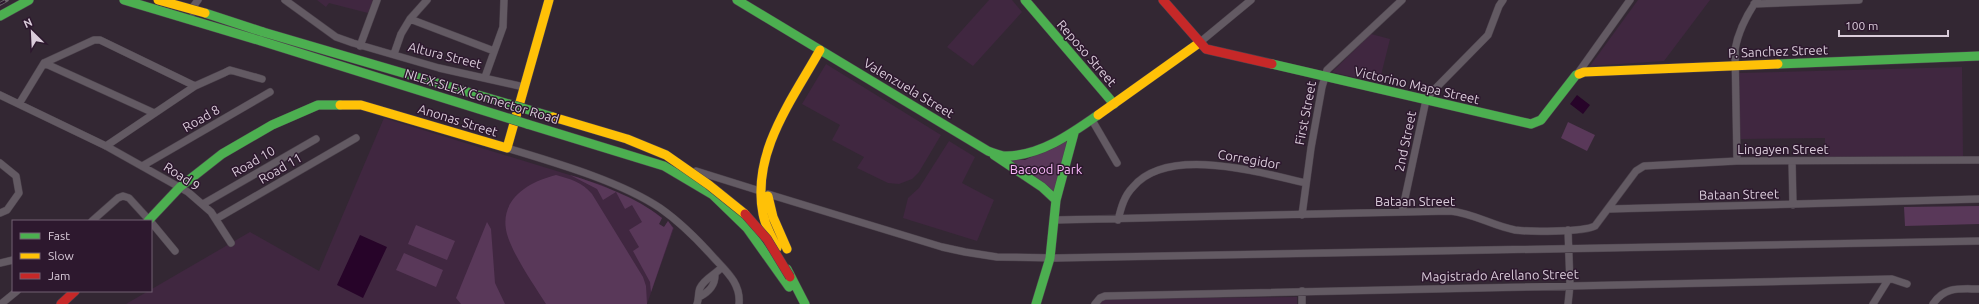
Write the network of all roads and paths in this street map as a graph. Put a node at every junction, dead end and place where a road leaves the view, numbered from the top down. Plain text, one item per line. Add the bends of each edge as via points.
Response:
1 (28, 0) edge
2 (124, 0) edge
3 (158, 0) edge
4 (198, 0) edge
5 (285, 0) edge
6 (377, 0) edge
7 (427, 0) edge
8 (504, 0) edge
9 (549, 0) edge
10 (737, 0) edge
11 (1025, 0) edge
12 (1162, 0) edge
13 (1250, 0) edge
14 (1402, 0) edge
15 (1630, 0) edge
16 (1851, 0) edge
17 (1859, 0) edge
18 (1498, 2) edge
19 (1756, 2) edge
20 (193, 13) dead end
21 (0, 16) edge
22 (410, 19) junction
23 (1199, 43) junction
24 (360, 46) junction
25 (494, 51) junction
26 (823, 52) junction
27 (394, 54) junction
28 (1979, 56) edge
29 (44, 63) junction
30 (1735, 66) junction
31 (1578, 73) junction
32 (485, 77) junction
33 (1324, 78) junction
34 (262, 79) dead end
35 (195, 86) junction
36 (524, 87) junction
37 (270, 92) dead end
38 (0, 95) edge
39 (1426, 100) junction
40 (19, 104) junction
41 (1114, 104) junction
42 (154, 113) junction
43 (1092, 120) junction
44 (1074, 132) junction
45 (356, 138) dead end
46 (316, 139) dead end
47 (106, 146) junction
48 (507, 148) junction
49 (992, 153) junction
50 (646, 156) dead end
51 (1979, 160) edge
52 (1737, 161) junction
53 (1792, 161) junction
54 (0, 162) edge
55 (1118, 163) dead end
56 (144, 165) junction
57 (1306, 183) junction
58 (180, 187) junction
59 (764, 193) junction
60 (1056, 200) junction
61 (1979, 200) edge
62 (202, 204) junction
63 (1793, 205) junction
64 (1609, 209) junction
65 (1402, 212) junction
66 (0, 213) edge
67 (1302, 216) junction
68 (216, 219) junction
69 (93, 220) edge
70 (149, 220) edge
71 (151, 220) edge
72 (1055, 220) junction
73 (1118, 220) junction
74 (152, 224) edge
75 (1568, 230) junction
76 (1979, 242) edge
77 (231, 243) dead end
78 (1569, 250) junction
79 (174, 251) dead end
80 (783, 251) junction
81 (1050, 258) junction
82 (12, 260) edge
83 (0, 263) edge
84 (722, 266) junction
85 (790, 278) dead end
86 (1888, 280) junction
87 (1907, 284) dead end
88 (1570, 285) junction
89 (789, 287) dead end
90 (1979, 289) edge
91 (1302, 291) junction
92 (16, 292) edge
93 (74, 292) edge
94 (698, 301) edge
95 (1, 304) edge
96 (61, 304) edge
97 (739, 304) edge
98 (805, 304) edge
99 (1036, 304) edge
100 (1095, 304) edge
101 (1302, 304) edge
102 (1568, 304) edge
103 (1872, 304) edge
104 (1933, 304) edge

1 - 21 main road
2 - 89 main road, NLEX-SLEX Connector Road, bridge via 664,166 713,195 747,228
3 - 85 main road, NLEX-SLEX Connector Road, bridge via 627,139 666,155 742,212 767,240
4 - 20 street via 193,7
5 - 24 street, Altura Street via 336,37
6 - 24 street
7 - 22 street
8 - 25 street via 503,27
9 - 36 main road
10 - 26 main road, Valenzuela Street
11 - 41 main road, Reposo Street
12 - 23 main road, Victorino Mapa Street
13 - 23 street
14 - 33 street, First Street via 1330,66
15 - 31 street, Victorino Mapa Street
16 - 17 street
16 - 19 street
18 - 39 street, 2nd Street via 1488,35
19 - 30 street via 1738,36
22 - 25 street
22 - 27 street
23 - 33 main road, Victorino Mapa Street via 1209,50
23 - 41 main road, Valenzuela Street
24 - 27 street, Altura Street
25 - 32 street
26 - 49 main road, Valenzuela Street
26 - 59 main road via 769,146 762,165
27 - 32 street, Altura Street via 439,68
28 - 30 main road, P. Sanchez Street
29 - 35 street via 94,40 100,40
29 - 40 street
29 - 42 street
30 - 31 main road, P. Sanchez Street
30 - 52 street
31 - 39 main road, Victorino Mapa Street via 1541,120 1531,124
32 - 36 street, Altura Street
33 - 39 main road, Victorino Mapa Street
33 - 57 street, First Street
34 - 35 street via 230,70
35 - 42 street
36 - 48 main road
37 - 56 street, Road 8
38 - 40 street, Road 9
39 - 65 street, 2nd Street
40 - 47 street, Road 9
41 - 43 main road, Valenzuela Street
42 - 47 street
43 - 44 main road, Valenzuela Street
43 - 55 street
44 - 49 main road, Valenzuela Street via 1031,152 1012,155
44 - 60 main road
45 - 68 street, Road 11
46 - 62 street, Road 10
47 - 56 street, Road 9
48 - 58 main road, Anonas Street via 361,105 324,105 307,109 248,139 201,169
48 - 84 street, Anonas Street via 601,180 654,204 678,222
49 - 60 main road via 1042,187
50 - 59 street
51 - 53 street, Lingayen Street
52 - 53 street, Lingayen Street
52 - 64 street, Lingayen Street via 1641,167
53 - 63 street
54 - 66 street via 16,176 19,192 7,210
56 - 58 street, Road 9
57 - 67 street, First Street
57 - 73 street, Corregidor via 1221,165 1172,166 1149,175 1134,185 1124,200
58 - 62 street, Road 9
58 - 71 main road, Anonas Street
59 - 80 main road
59 - 80 main road via 764,215
59 - 81 street via 868,226 965,252 1007,258
60 - 72 main road
61 - 63 street, Bataan Street
62 - 68 street, Road 9
63 - 64 street, Bataan Street
64 - 75 street, Bataan Street via 1595,226
65 - 67 street, Bataan Street
65 - 75 street, Bataan Street via 1458,212 1515,230
67 - 73 street, Bataan Street
68 - 77 street, Road 9
69 - 70 street via 123,196
72 - 73 street, Bataan Street
72 - 81 main road
74 - 79 street
75 - 78 street
76 - 78 street
78 - 81 street
78 - 88 street
80 - 98 main road
81 - 99 main road
82 - 83 street
84 - 94 street via 715,275 703,283
84 - 97 street, Anonas Street via 737,287
86 - 87 street, Magistrado Arellano Street
86 - 88 street, Magistrado Arellano Street
86 - 103 street
88 - 91 street, Magistrado Arellano Street
88 - 102 street
90 - 104 street via 1945,291
91 - 100 street, Magistrado Arellano Street via 1105,296
91 - 101 street
92 - 95 street
93 - 96 main road

